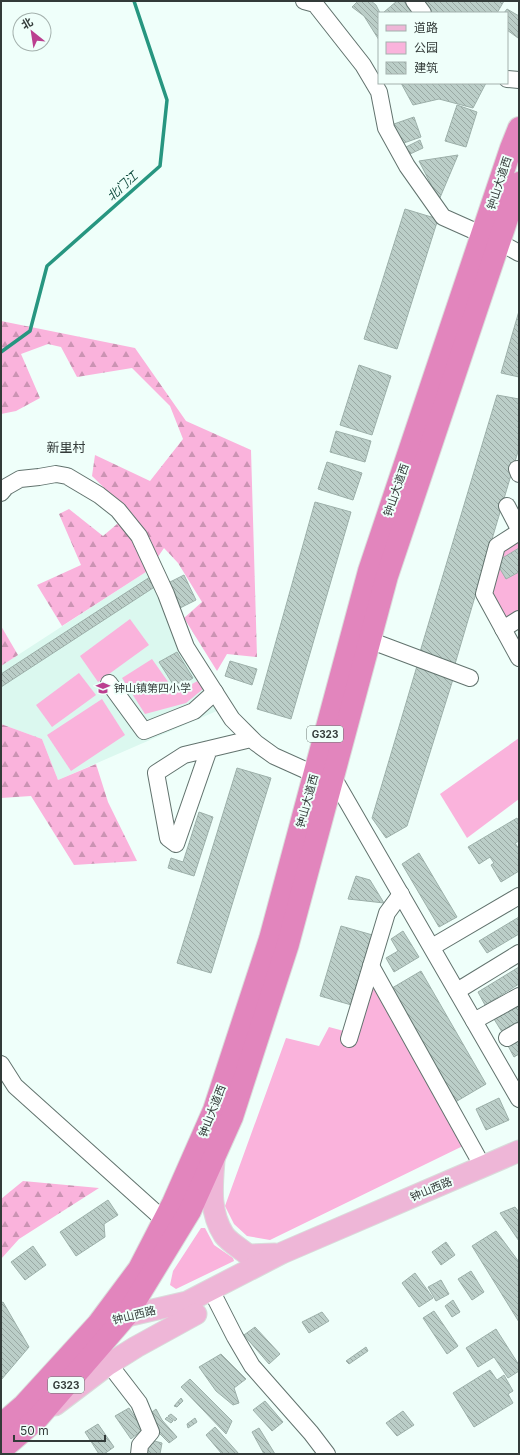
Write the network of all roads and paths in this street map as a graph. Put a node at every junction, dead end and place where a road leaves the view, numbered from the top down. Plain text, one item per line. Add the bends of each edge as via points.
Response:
1 (304, 1) edge
2 (414, 1) edge
3 (423, 12) edge
4 (508, 79) edge
5 (519, 80) edge
6 (519, 128) edge
7 (519, 183) edge
8 (490, 238) junction
9 (519, 253) edge
10 (1, 493) edge
11 (507, 506) dead end
12 (519, 529) edge
13 (519, 532) edge
14 (519, 619) edge
15 (503, 629) junction
16 (361, 637) junction
17 (519, 658) edge
18 (470, 678) dead end
19 (109, 683) dead end
20 (215, 692) junction
21 (251, 739) junction
22 (209, 749) junction
23 (324, 776) junction
24 (401, 894) junction
25 (519, 896) edge
26 (432, 948) junction
27 (519, 953) edge
28 (371, 966) junction
29 (457, 991) junction
30 (519, 996) edge
31 (474, 1021) junction
32 (349, 1039) dead end
33 (1, 1064) edge
34 (519, 1099) edge
35 (519, 1151) edge
36 (214, 1157) junction
37 (483, 1167) junction
38 (519, 1167) edge
39 (164, 1220) junction
40 (282, 1253) junction
41 (214, 1296) junction
42 (196, 1314) junction
43 (113, 1323) junction
44 (109, 1364) junction
45 (36, 1420) junction
46 (1, 1425) edge
47 (1, 1450) edge
48 (139, 1454) edge
49 (327, 1454) edge

1 - 8 street via 315,4 364,65 379,92 386,128 407,166 443,217
2 - 3 street
4 - 5 street
6 - 8 highway, 钟山大道西 / G323 via 510,148
7 - 8 highway, 钟山大道西 / G323
8 - 9 street
8 - 16 highway, 钟山大道西 / G323 via 369,571
10 - 20 street via 20,479 56,474 67,476 118,510 139,536 166,594 186,647
11 - 12 street
13 - 15 street via 497,546 484,594
14 - 15 street
15 - 17 street
16 - 18 street
16 - 23 highway, 钟山大道西 / G323
19 - 20 street via 144,731 194,712
20 - 21 street via 232,720
21 - 22 street
21 - 23 street via 274,756
22 - 22 street via 184,755 156,773 168,838 176,844
23 - 24 street
23 - 36 highway, 钟山大道西 / G323 via 288,944 232,1117
23 - 39 highway, 钟山大道西 / G323 via 216,1103
24 - 26 street
24 - 28 street via 387,913
25 - 26 street
26 - 29 street
27 - 29 street
28 - 32 street
28 - 37 street
29 - 31 street
30 - 31 street
31 - 34 street
33 - 39 street via 15,1086
35 - 37 main road, 钟山西路
36 - 40 main road via 211,1193 214,1213 224,1235 248,1255
36 - 43 highway, 钟山大道西 / G323 via 190,1211
37 - 40 main road, 钟山西路
38 - 41 main road, 钟山西路
39 - 43 highway, 钟山大道西 / G323
40 - 41 main road, 钟山西路
41 - 42 main road, 钟山西路
41 - 43 main road, 钟山西路
41 - 49 street via 252,1366
42 - 43 main road, 钟山西路
42 - 44 main road
43 - 45 highway, 钟山大道西 / G323
43 - 46 highway, 钟山大道西 / G323
44 - 45 main road
44 - 48 street via 139,1403 151,1432 140,1444
45 - 47 highway, 钟山大道西 / G323

